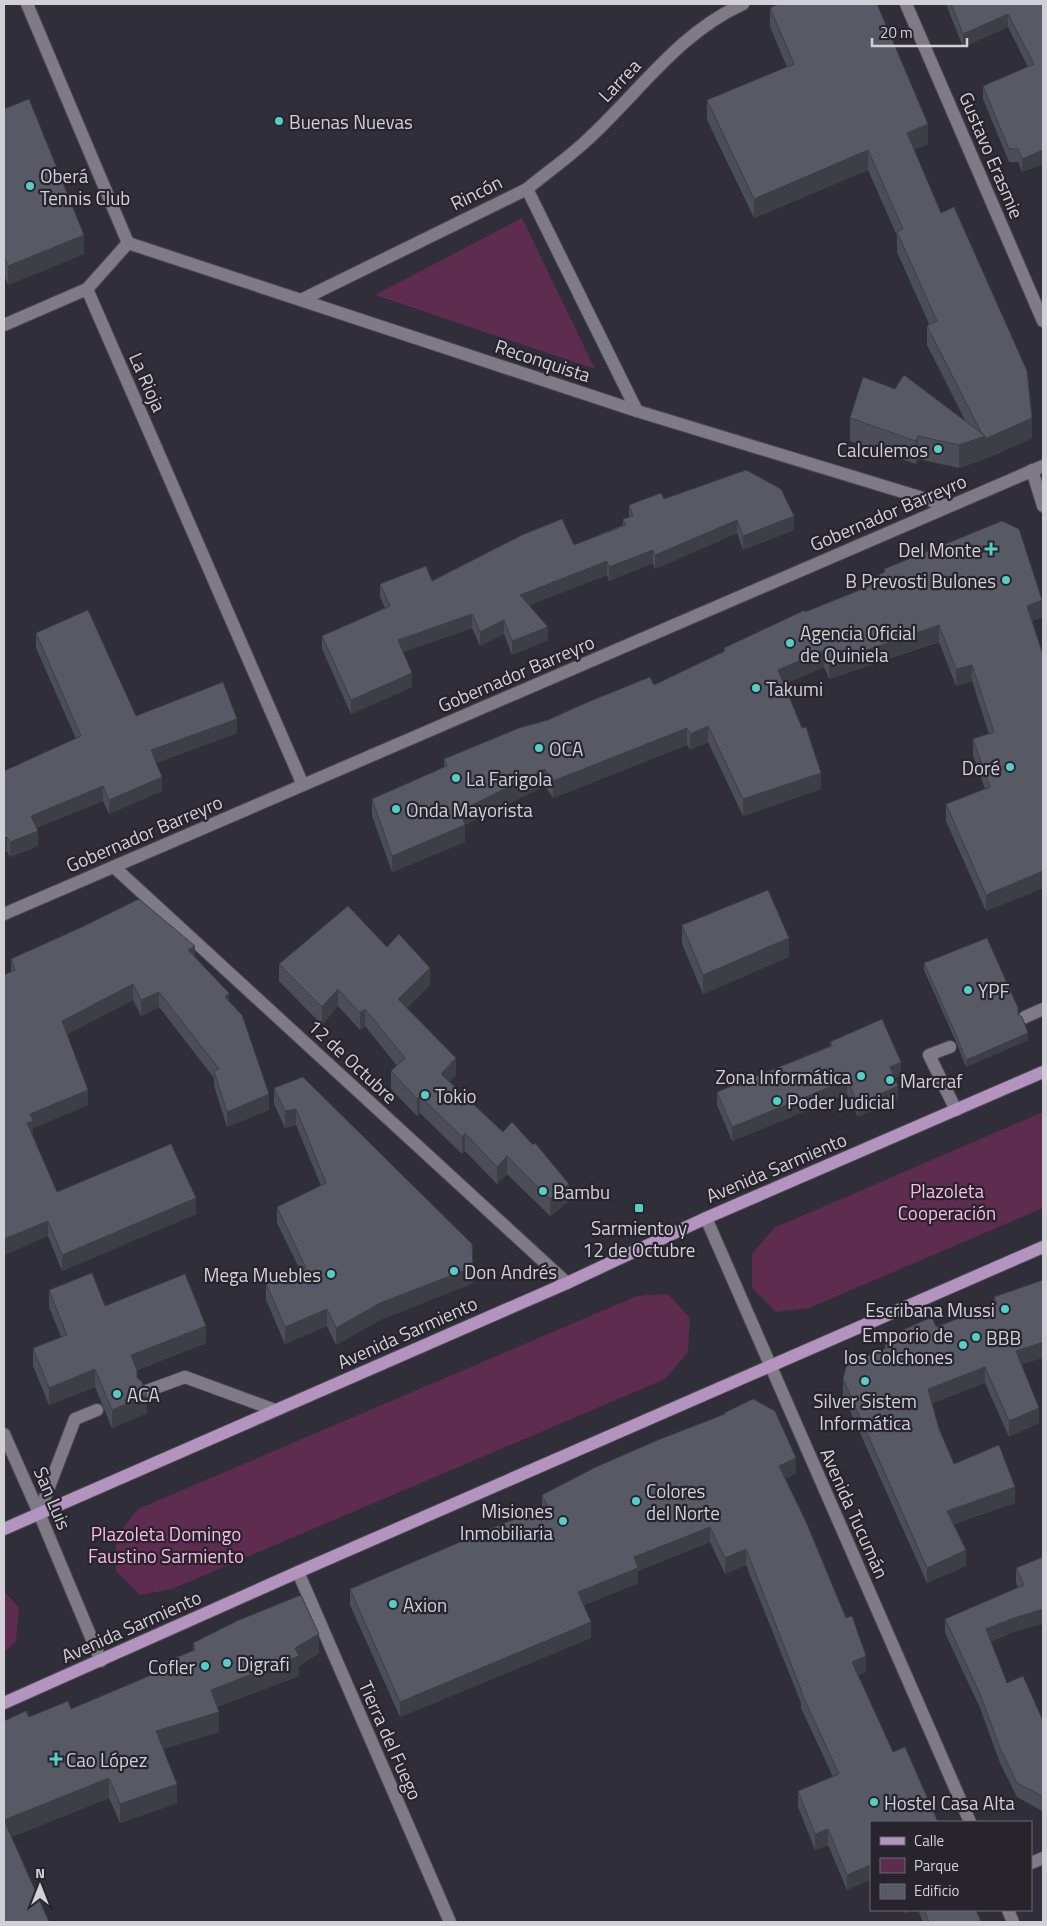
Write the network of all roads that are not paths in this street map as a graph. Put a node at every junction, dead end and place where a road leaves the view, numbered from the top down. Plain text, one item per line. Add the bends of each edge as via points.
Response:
1 (28, 4) edge
2 (743, 4) edge
3 (906, 4) edge
4 (526, 189) junction
5 (128, 243) junction
6 (87, 289) junction
7 (301, 300) junction
8 (1043, 321) edge
9 (4, 324) edge
10 (637, 410) junction
11 (1038, 468) edge
12 (949, 506) junction
13 (1043, 506) edge
14 (303, 785) junction
15 (114, 867) junction
16 (4, 914) edge
17 (1043, 1009) edge
18 (1026, 1017) dead end
19 (950, 1047) dead end
20 (1043, 1072) edge
21 (956, 1110) junction
22 (706, 1218) junction
23 (1043, 1247) edge
24 (567, 1283) junction
25 (771, 1367) junction
26 (144, 1392) edge
27 (97, 1410) dead end
28 (275, 1410) junction
29 (4, 1434) edge
30 (39, 1513) junction
31 (4, 1529) edge
32 (298, 1572) junction
33 (101, 1661) junction
34 (4, 1703) edge
35 (970, 1821) edge
36 (450, 1922) edge

1 - 5 street
2 - 4 street, Larrea via 729,10 679,46 586,141
3 - 8 street, Gustavo Erasmie
4 - 7 street, Rincón
4 - 10 street, Rincón
5 - 6 street
5 - 7 street, Reconquista
6 - 9 street
6 - 14 street, La Rioja
7 - 10 street, Reconquista
10 - 12 street, Reconquista
11 - 12 street, Gobernador Barreyro
11 - 13 street
12 - 14 street, Gobernador Barreyro
14 - 15 street, Gobernador Barreyro
15 - 16 street, Gobernador Barreyro
15 - 24 street, 12 de Octubre
17 - 18 street
19 - 21 street via 930,1055
20 - 21 main road, Avenida Sarmiento
21 - 22 main road, Avenida Sarmiento
22 - 24 main road, Avenida Sarmiento
22 - 25 street, Avenida Tucumán
23 - 25 main road, Avenida Sarmiento
24 - 28 main road, Avenida Sarmiento
25 - 32 main road, Avenida Sarmiento
25 - 35 street, Avenida Tucumán
26 - 28 street via 185,1377
27 - 30 street via 75,1419
28 - 30 main road, Avenida Sarmiento
29 - 30 street, San Luis
30 - 31 main road, Avenida Sarmiento
30 - 33 street, San Luis
32 - 33 main road, Avenida Sarmiento
32 - 36 street, Tierra del Fuego
33 - 34 main road, Avenida Sarmiento

